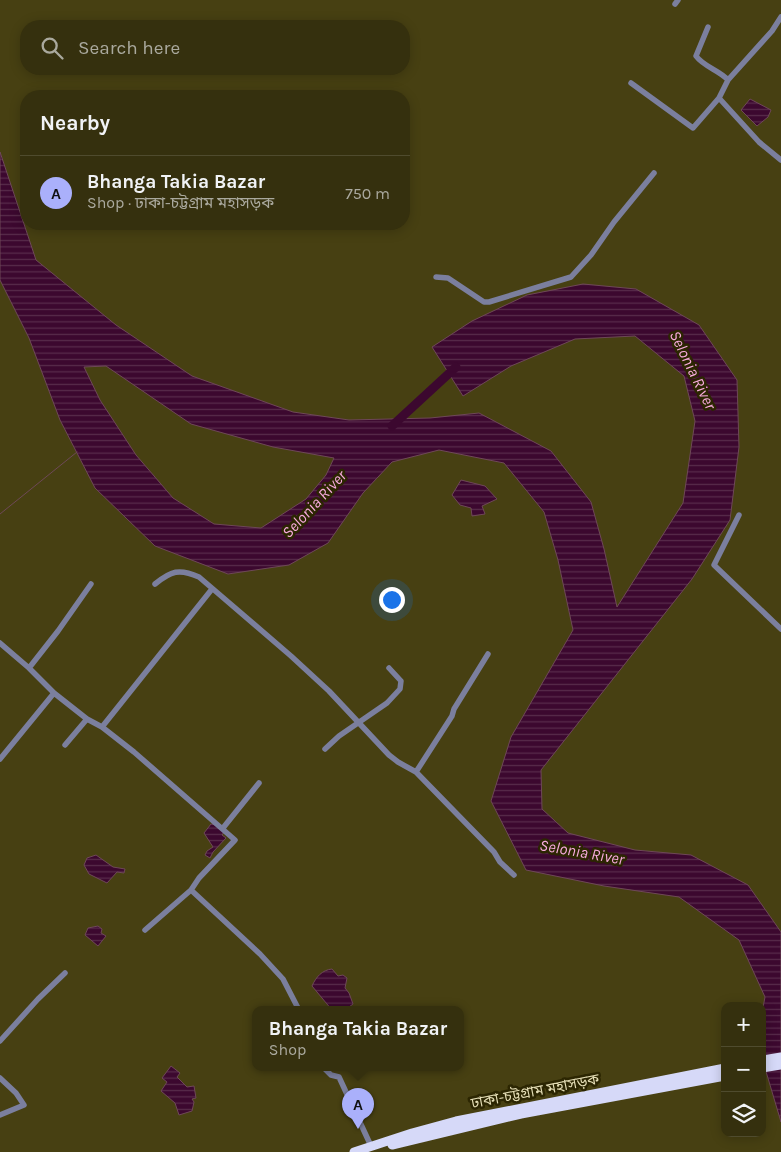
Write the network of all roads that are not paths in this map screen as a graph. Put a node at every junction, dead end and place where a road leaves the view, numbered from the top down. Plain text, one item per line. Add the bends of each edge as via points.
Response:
1 (781, 17) edge
2 (708, 27) dead end
3 (728, 80) junction
4 (631, 83) dead end
5 (719, 98) junction
6 (781, 160) edge
7 (654, 173) dead end
8 (436, 277) dead end
9 (739, 515) dead end
10 (91, 584) dead end
11 (155, 584) dead end
12 (212, 589) junction
13 (781, 629) edge
14 (0, 643) edge
15 (488, 654) dead end
16 (30, 668) junction
17 (389, 668) dead end
18 (54, 693) junction
19 (87, 719) junction
20 (359, 721) junction
21 (102, 727) junction
22 (65, 745) dead end
23 (325, 749) dead end
24 (0, 759) edge
25 (416, 772) junction
26 (259, 783) dead end
27 (223, 828) junction
28 (514, 875) dead end
29 (191, 890) junction
30 (145, 930) dead end
31 (65, 973) dead end
32 (297, 1006) edge
33 (0, 1041) edge
34 (781, 1057) edge
35 (766, 1059) edge
36 (781, 1065) edge
37 (766, 1067) edge
38 (721, 1069) edge
39 (327, 1071) edge
40 (721, 1077) edge
41 (0, 1078) edge
42 (0, 1115) edge
43 (371, 1149) edge
44 (354, 1152) edge

1 - 3 street
2 - 3 street via 696,56
3 - 5 street
4 - 5 street via 693,128
5 - 6 street via 759,142
7 - 8 street via 592,255 571,277 484,302 448,278
9 - 13 street via 714,565
10 - 16 street
11 - 12 street via 178,570 199,577
12 - 20 street via 291,656
12 - 21 street
14 - 16 street
15 - 25 street
16 - 18 street
17 - 20 street via 401,681 400,689 387,703
18 - 19 street
18 - 24 street
19 - 21 street
19 - 22 street
20 - 23 street
20 - 25 street via 390,755
21 - 27 street
25 - 28 street
26 - 27 street
27 - 29 street via 235,840
29 - 30 street
29 - 32 street via 283,978
31 - 33 street
34 - 35 highway
36 - 37 highway
38 - 43 highway, ঢাকা-চট্টগ্রাম মহাসড়ক via 456,1121
39 - 43 street via 339,1077
40 - 43 highway, ঢাকা-চট্টগ্রাম মহাসড়ক via 521,1114
41 - 42 street via 24,1105
43 - 44 highway, ঢাকা-চট্টগ্রাম মহাসড়ক

